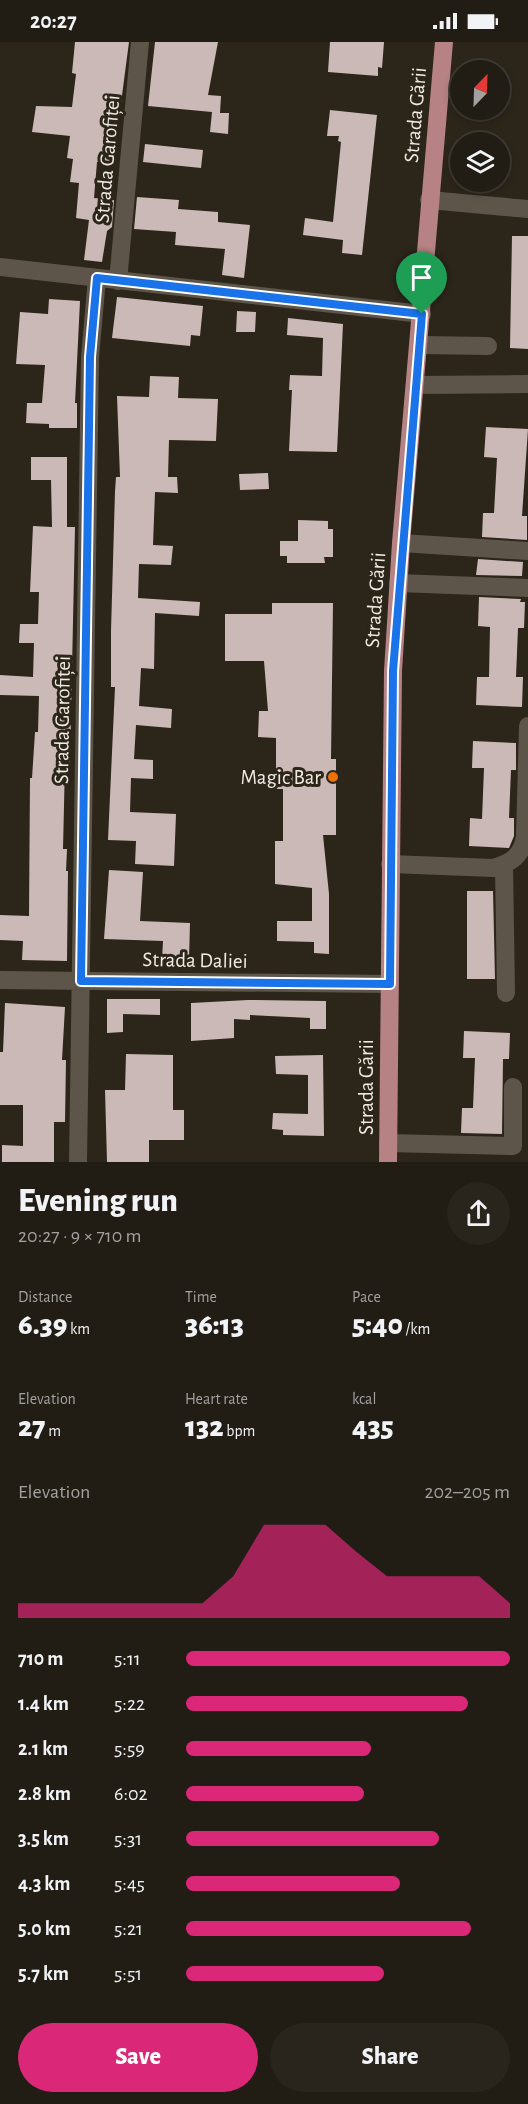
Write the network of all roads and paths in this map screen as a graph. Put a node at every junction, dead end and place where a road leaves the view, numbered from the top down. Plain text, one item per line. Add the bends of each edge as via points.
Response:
1 (140, 42) edge
2 (444, 42) edge
3 (429, 200) junction
4 (528, 209) edge
5 (0, 267) edge
6 (97, 278) junction
7 (118, 281) junction
8 (422, 314) junction
9 (420, 345) junction
10 (488, 346) dead end
11 (528, 384) edge
12 (417, 385) junction
13 (401, 543) junction
14 (528, 551) edge
15 (398, 583) junction
16 (528, 588) edge
17 (528, 726) edge
18 (390, 864) junction
19 (504, 865) junction
20 (0, 980) edge
21 (81, 981) junction
22 (390, 984) junction
23 (506, 993) dead end
24 (513, 1087) dead end
25 (388, 1143) junction
26 (498, 1154) edge
27 (78, 1162) edge
28 (388, 1162) edge

1 - 7 street, Strada Garofiței
2 - 3 main road, Strada Gării
3 - 4 street
3 - 8 main road, Strada Gării
5 - 6 street
6 - 7 street
6 - 21 street, Strada Garofiței via 90,357
7 - 8 street
8 - 9 main road, Strada Gării
9 - 10 street
9 - 12 main road, Strada Gării
11 - 12 street
12 - 13 main road, Strada Gării
13 - 14 street
13 - 15 main road, Strada Gării
15 - 16 street
15 - 18 main road, Strada Gării
17 - 19 street via 525,837 520,854
18 - 19 street via 493,868
18 - 22 main road, Strada Gării
19 - 23 street
20 - 21 street, Strada Daliei
21 - 22 street, Strada Daliei
21 - 27 street, Strada Garofiței
22 - 25 main road, Strada Gării
24 - 26 street via 513,1146
25 - 26 street
25 - 28 main road, Strada Gării

